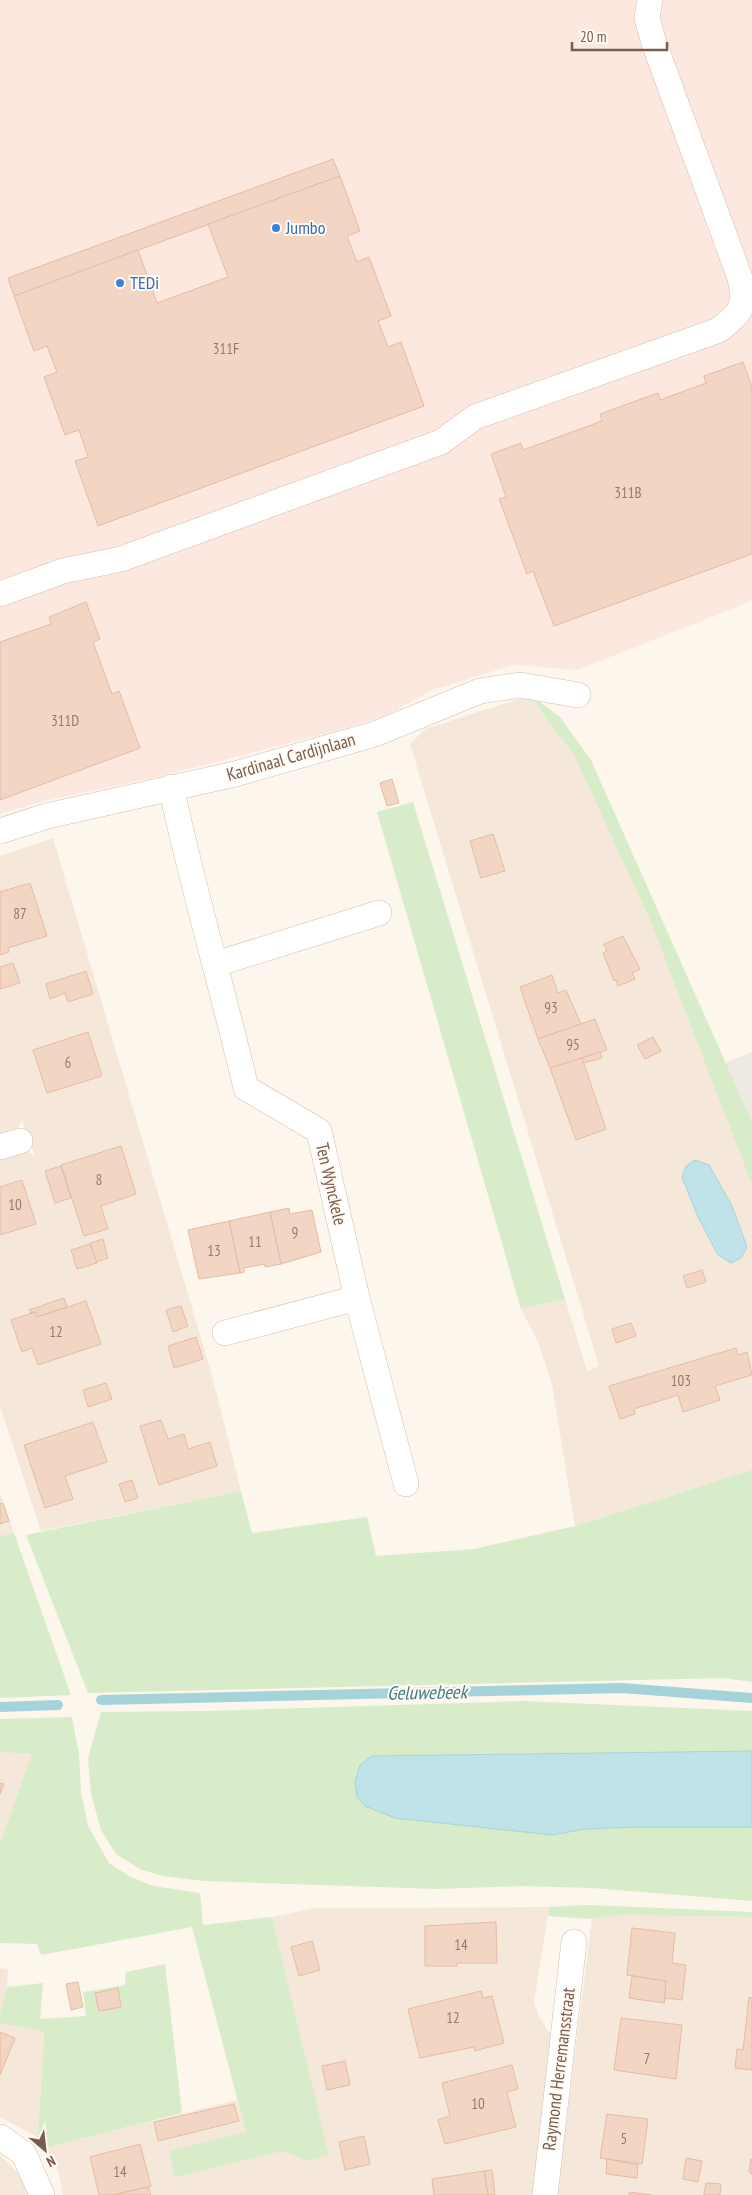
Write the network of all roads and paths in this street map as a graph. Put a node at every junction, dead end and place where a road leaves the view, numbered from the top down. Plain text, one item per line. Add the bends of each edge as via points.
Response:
1 (650, 0) edge
2 (0, 594) edge
3 (578, 695) dead end
4 (170, 787) junction
5 (0, 831) edge
6 (379, 913) dead end
7 (216, 964) junction
8 (356, 1298) junction
9 (224, 1334) dead end
10 (406, 1484) dead end
11 (574, 1942) dead end
12 (0, 2137) edge
13 (42, 2195) edge
14 (545, 2195) edge

1 - 2 street via 647,18 654,43 740,278 744,295 738,315 719,330 475,417 441,442 121,559 63,571
3 - 4 street, Kardinaal Cardijnlaan via 520,685 480,691 375,734 236,774
4 - 5 street, Kardinaal Cardijnlaan via 47,816
4 - 7 street, Ten Wynckele via 191,881
6 - 7 street
7 - 8 street, Ten Wynckele via 246,1088 319,1130
8 - 9 street
8 - 10 street, Ten Wynckele
11 - 14 street, Raymond Herremansstraat
12 - 13 street via 24,2154

